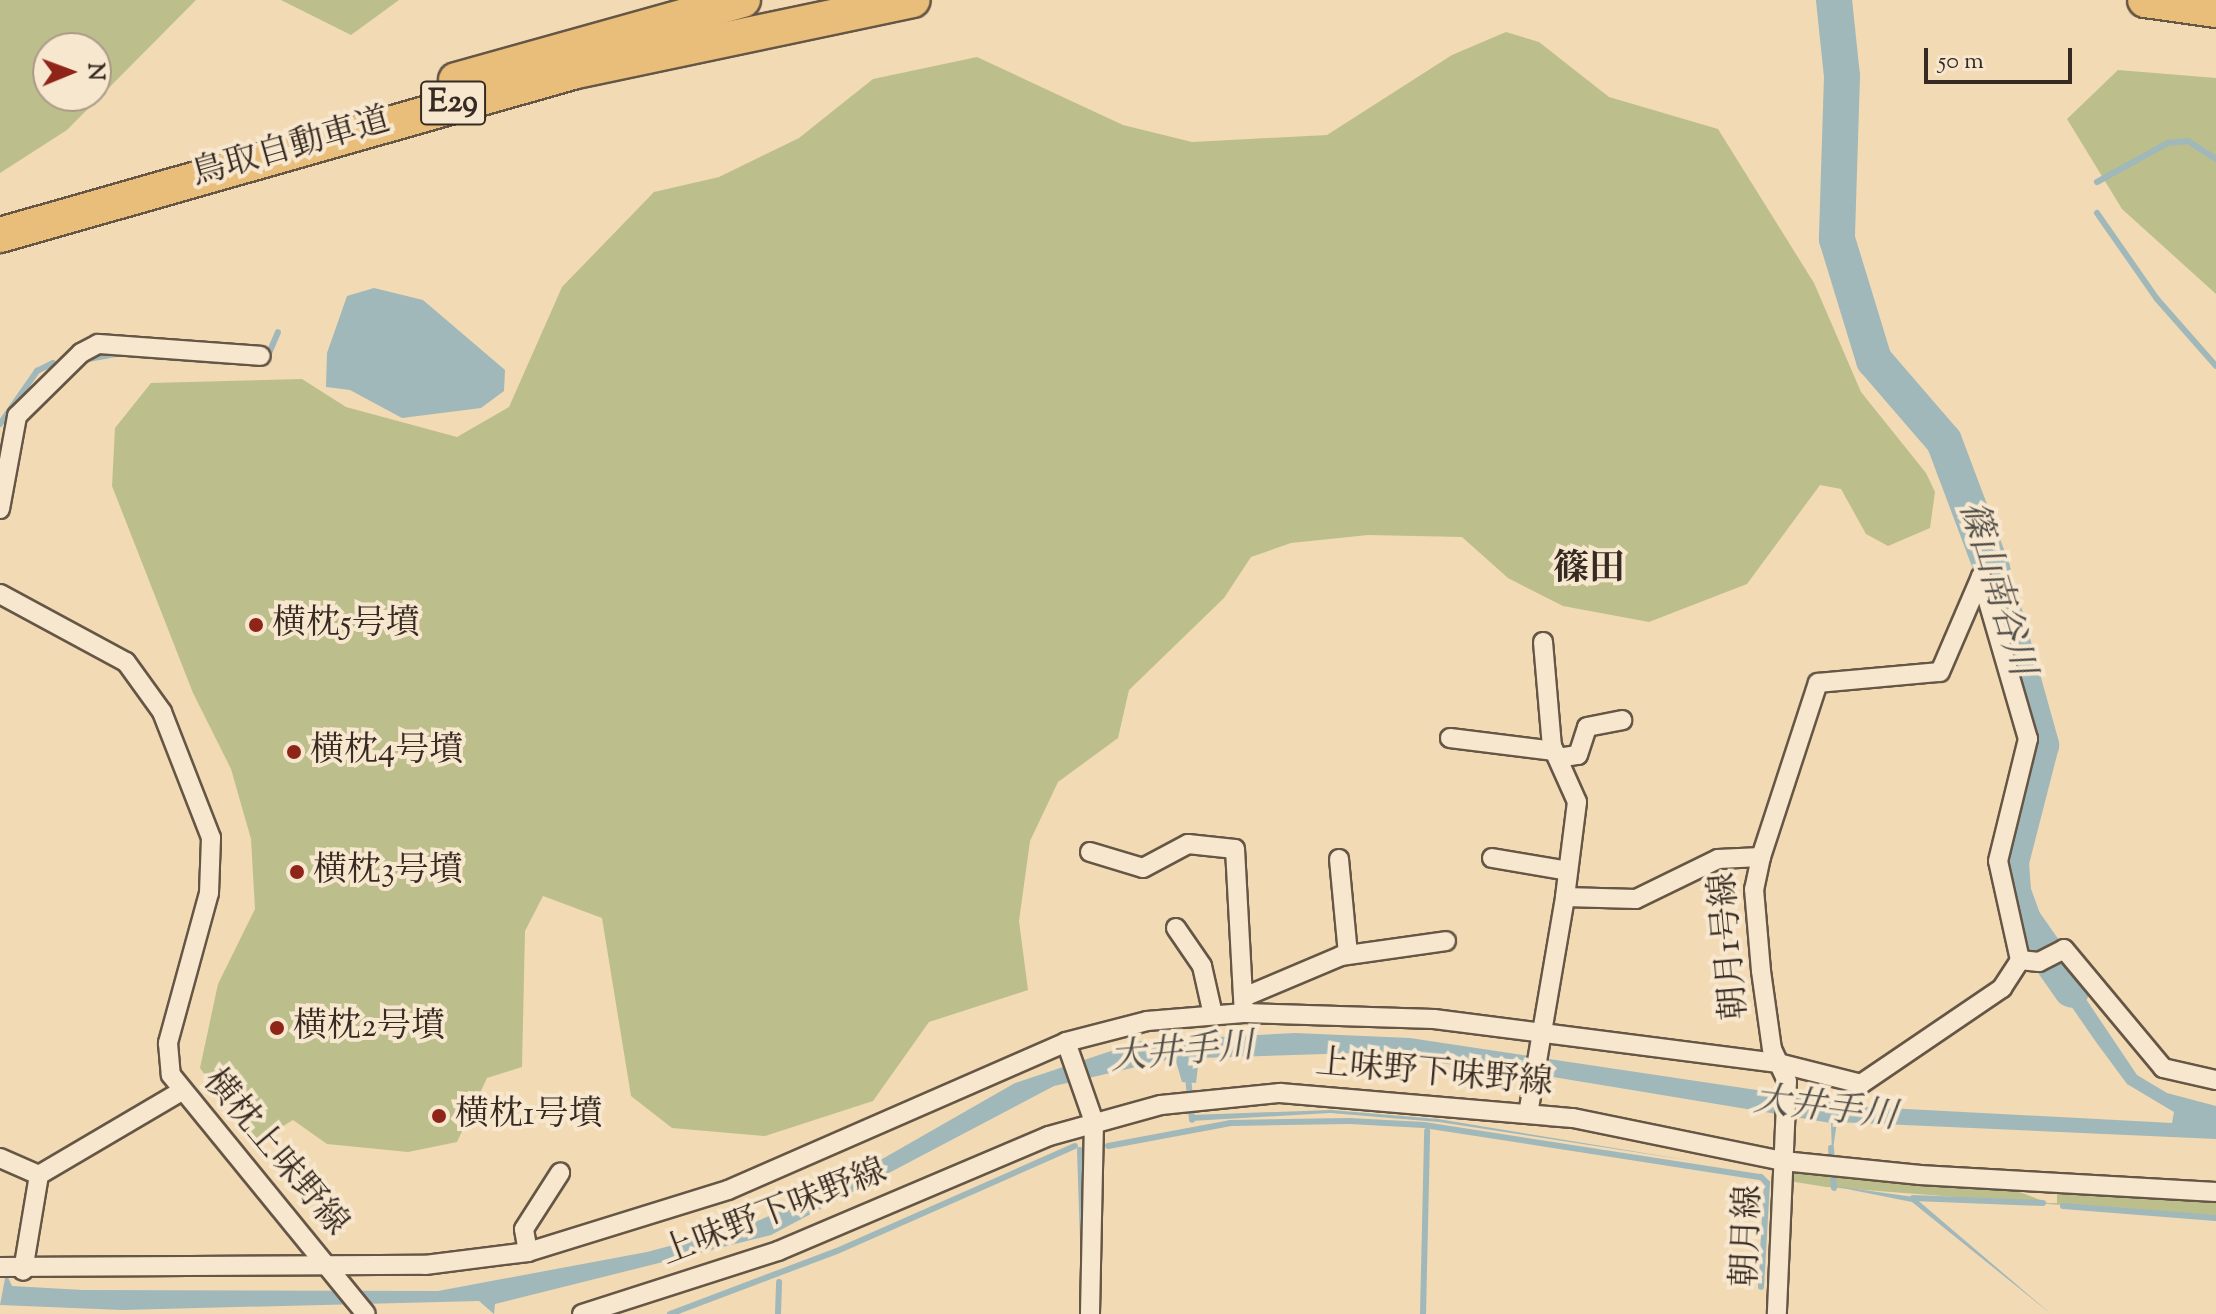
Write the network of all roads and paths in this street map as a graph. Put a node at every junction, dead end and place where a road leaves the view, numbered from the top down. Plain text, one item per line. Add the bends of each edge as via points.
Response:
1 (743, 0) edge
2 (913, 0) edge
3 (2145, 0) edge
4 (2216, 10) edge
5 (0, 218) edge
6 (0, 235) edge
7 (261, 356) dead end
8 (0, 509) edge
9 (0, 594) edge
10 (1543, 642) dead end
11 (1622, 720) dead end
12 (1450, 738) dead end
13 (1556, 754) junction
14 (1090, 852) dead end
15 (1761, 857) junction
16 (1492, 858) dead end
17 (1339, 859) dead end
18 (1568, 871) junction
19 (1565, 897) junction
20 (1176, 928) dead end
21 (1446, 941) dead end
22 (1348, 955) junction
23 (2030, 961) junction
24 (1244, 1005) junction
25 (1213, 1015) junction
26 (1544, 1036) junction
27 (1066, 1042) junction
28 (1778, 1063) junction
29 (2216, 1080) edge
30 (1787, 1081) joint
31 (180, 1092) junction
32 (1530, 1105) junction
33 (1094, 1122) junction
34 (1784, 1155) junction
35 (0, 1158) edge
36 (560, 1173) dead end
37 (39, 1175) junction
38 (2216, 1192) edge
39 (528, 1252) junction
40 (325, 1263) junction
41 (0, 1267) edge
42 (23, 1271) junction
43 (366, 1314) edge
44 (582, 1314) edge
45 (1090, 1314) edge
46 (1777, 1314) edge

1 - 5 highway, 鳥取自動車道 / E29 via 557,49
2 - 6 highway, 鳥取自動車道 / E29 via 546,79
3 - 4 highway
7 - 8 street via 98,344 81,353 17,416
9 - 31 street, 横枕上味野線 via 126,662 162,712 194,782 211,838 209,893 168,1043
10 - 13 street via 1547,721
11 - 13 street via 1587,727 1578,755
12 - 13 street
13 - 18 street via 1577,802
14 - 24 street via 1143,868 1188,844 1235,849
15 - 19 street, 朝月1号線 via 1718,859 1636,899
15 - 23 street via 1818,683 1940,672 1981,577 2028,739 1998,861
15 - 28 street, 朝月1号線 via 1754,889 1761,971
16 - 18 street
17 - 22 street
18 - 19 street
19 - 26 street
20 - 25 street via 1202,966
21 - 22 street
22 - 24 street
23 - 28 street via 2002,988 1861,1084
23 - 29 street via 2064,949 2163,1068
24 - 25 street
24 - 26 street
25 - 27 street via 1147,1021
26 - 28 street
26 - 32 street
27 - 33 street
27 - 39 street via 728,1190
28 - 30 street, 朝月1号線
30 - 34 street, 朝月線
31 - 37 street
31 - 40 street, 横枕上味野線
32 - 33 street, 上味野下味野線 via 1280,1093 1161,1105
32 - 34 street, 上味野下味野線
33 - 44 street, 上味野下味野線 via 778,1251
33 - 45 street
34 - 38 street, 上味野下味野線
34 - 46 street, 朝月線
35 - 37 street
36 - 39 street via 524,1229
37 - 42 street
39 - 40 street via 425,1265
40 - 42 street
40 - 43 street, 横枕上味野線
41 - 42 street

